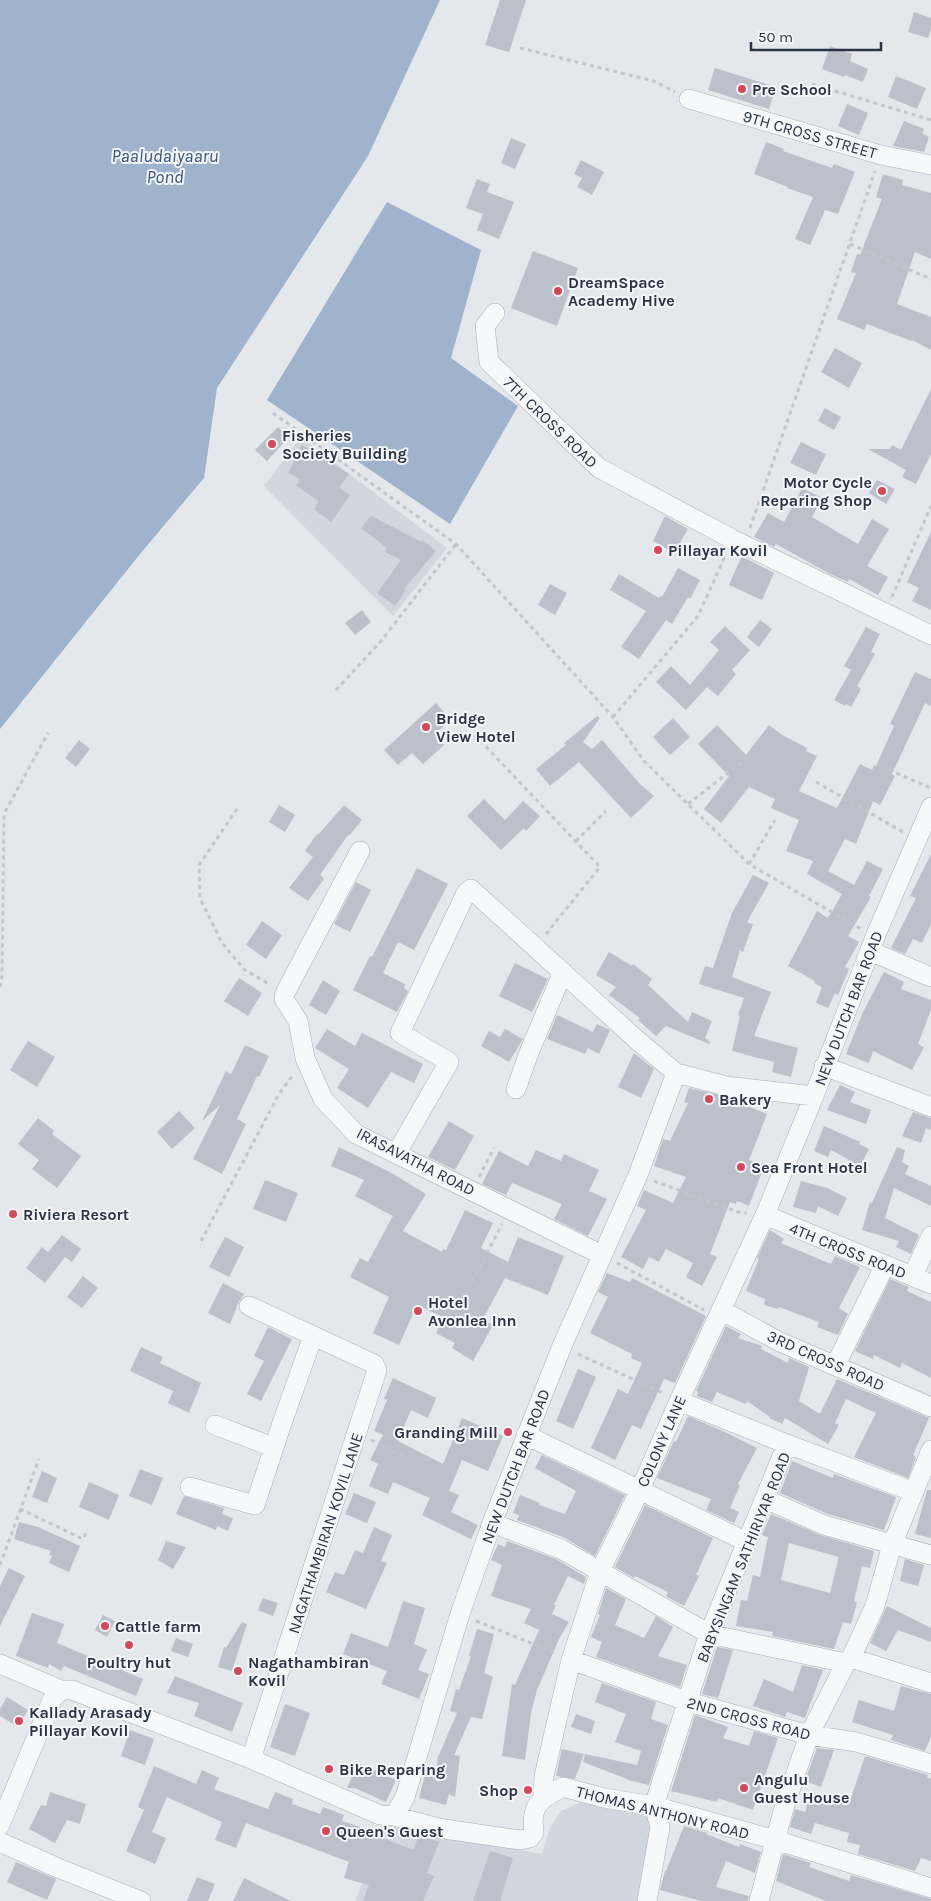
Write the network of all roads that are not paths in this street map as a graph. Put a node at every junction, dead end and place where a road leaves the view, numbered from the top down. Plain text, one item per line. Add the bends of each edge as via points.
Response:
1 (689, 99) road end
2 (931, 165) edge
3 (495, 314) dead end
4 (931, 635) edge
5 (931, 807) edge
6 (360, 851) dead end
7 (873, 944) junction
8 (563, 972) junction
9 (931, 977) edge
10 (824, 1066) junction
11 (676, 1073) junction
12 (516, 1090) dead end
13 (814, 1096) junction
14 (931, 1107) edge
15 (396, 1154) junction
16 (765, 1215) junction
17 (931, 1236) edge
18 (602, 1255) junction
19 (886, 1265) junction
20 (913, 1276) junction
21 (931, 1284) edge
22 (250, 1306) dead end
23 (719, 1314) junction
24 (313, 1336) junction
25 (836, 1364) junction
26 (679, 1401) junction
27 (931, 1407) edge
28 (215, 1425) dead end
29 (526, 1435) junction
30 (787, 1444) junction
31 (274, 1447) junction
32 (931, 1450) edge
33 (190, 1487) dead end
34 (640, 1490) junction
35 (914, 1492) junction
36 (765, 1499) junction
37 (492, 1524) junction
38 (747, 1542) junction
39 (892, 1545) junction
40 (931, 1555) edge
41 (600, 1571) junction
42 (709, 1634) junction
43 (571, 1660) junction
44 (848, 1660) junction
45 (0, 1664) edge
46 (931, 1683) edge
47 (61, 1690) junction
48 (689, 1702) junction
49 (810, 1735) junction
50 (251, 1760) junction
51 (931, 1764) edge
52 (543, 1797) junction
53 (654, 1806) junction
54 (394, 1816) junction
55 (0, 1825) edge
56 (775, 1840) junction
57 (0, 1842) edge
58 (931, 1888) edge
59 (141, 1901) edge
60 (647, 1901) edge
61 (759, 1901) edge

1 - 2 street, 9TH CROSS STREET via 881,155
3 - 4 street, 7TH CROSS ROAD via 485,326 489,362 599,468 738,542
5 - 7 street, NEW DUTCH BAR ROAD
6 - 15 street, IRASAVATHA ROAD via 284,1000 298,1021 305,1058 323,1100 356,1134
7 - 9 street
7 - 10 street, NEW DUTCH BAR ROAD
8 - 11 street
8 - 12 street
8 - 15 street via 471,889 466,893 400,1033 449,1062
10 - 13 street, NEW DUTCH BAR ROAD
10 - 14 street
11 - 13 street, NEW DUTCH BAR ROAD via 726,1086
11 - 18 street, NEW DUTCH BAR ROAD via 638,1175
13 - 16 street, COLONY LANE
15 - 18 street, IRASAVATHA ROAD
16 - 19 street, 4TH CROSS ROAD
16 - 23 street, COLONY LANE
17 - 20 street
18 - 29 street, NEW DUTCH BAR ROAD
19 - 20 street, 4TH CROSS ROAD
19 - 25 street
20 - 21 street, 4TH CROSS ROAD
22 - 24 street
23 - 25 street, 3RD CROSS ROAD
23 - 26 street, COLONY LANE
24 - 31 street
24 - 50 street, NAGATHAMBIRAN KOVIL LANE via 374,1364 377,1370
25 - 27 street, 3RD CROSS ROAD
26 - 30 street
26 - 34 street, COLONY LANE
28 - 31 street
29 - 34 street
29 - 37 street, NEW DUTCH BAR ROAD
30 - 35 street
30 - 36 street, BABYSINGAM SATHIRIYAR ROAD
31 - 33 street via 255,1505
32 - 35 street
34 - 38 street
34 - 41 street, COLONY LANE
35 - 39 street
36 - 38 street, BABYSINGAM SATHIRIYAR ROAD
36 - 39 street via 824,1525
37 - 41 street via 561,1549
37 - 54 street, NEW DUTCH BAR ROAD via 460,1614 405,1797
38 - 42 street, BABYSINGAM SATHIRIYAR ROAD
39 - 40 street
39 - 44 street via 875,1606
41 - 42 street
41 - 43 street, COLONY LANE
42 - 44 street
42 - 48 street, BABYSINGAM SATHIRIYAR ROAD
43 - 48 street, 2ND CROSS ROAD
43 - 52 street, COLONY LANE via 544,1776
44 - 46 street
44 - 49 street
45 - 47 street
47 - 50 street via 77,1692
47 - 55 street via 52,1700
48 - 49 street, 2ND CROSS ROAD
48 - 53 street, BABYSINGAM SATHIRIYAR ROAD
49 - 51 street, 2ND CROSS ROAD via 856,1742
49 - 56 street
50 - 54 street via 380,1816
52 - 53 street, THOMAS ANTHONY ROAD via 563,1787
52 - 54 street via 532,1818 534,1832 530,1838 520,1840 438,1828
53 - 56 street, THOMAS ANTHONY ROAD
53 - 60 street via 660,1826
56 - 58 street, THOMAS ANTHONY ROAD
56 - 61 street
57 - 59 street

